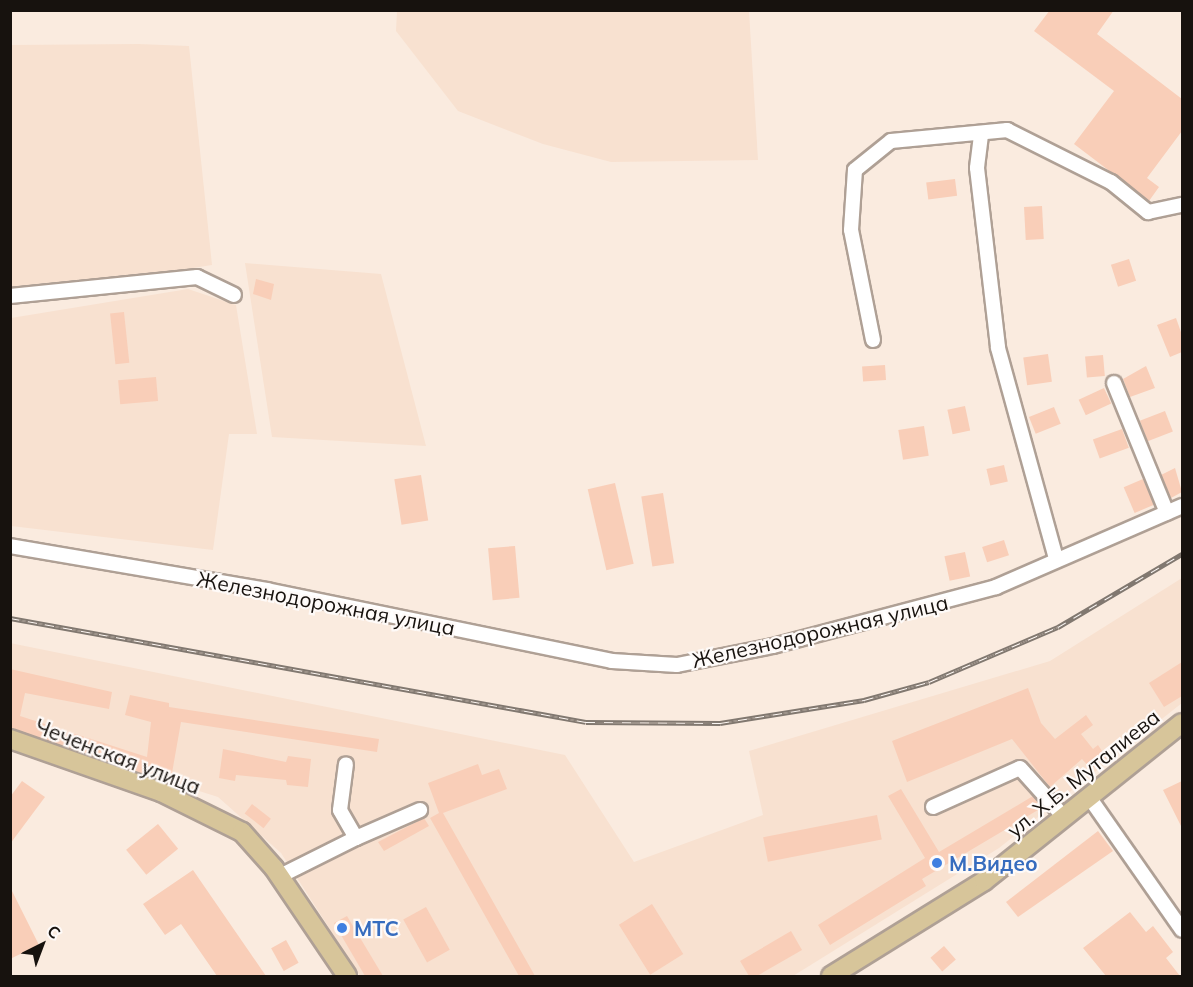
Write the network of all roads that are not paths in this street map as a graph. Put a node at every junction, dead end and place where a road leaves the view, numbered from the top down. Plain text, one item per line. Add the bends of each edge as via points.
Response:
1 (981, 135) junction
2 (1182, 205) edge
3 (10, 296) edge
4 (234, 296) dead end
5 (873, 340) dead end
6 (1114, 383) dead end
7 (1182, 506) edge
8 (1167, 513) junction
9 (10, 546) edge
10 (1056, 558) junction
11 (1182, 723) edge
12 (10, 739) edge
13 (346, 764) dead end
14 (1089, 797) junction
15 (933, 807) dead end
16 (420, 810) dead end
17 (1064, 817) junction
18 (356, 838) junction
19 (280, 876) junction
20 (1182, 930) edge
21 (347, 976) edge
22 (831, 976) edge

1 - 2 street via 1007,130 1111,182 1148,212
1 - 5 street via 891,141 855,170 851,230
1 - 10 street via 976,168 998,348
3 - 4 street via 197,277
6 - 8 street
7 - 8 street, Железнодорожная улица
8 - 10 street, Железнодорожная улица
9 - 10 street, Железнодорожная улица via 267,590 612,661 677,665 915,611 996,587
11 - 14 main road, ул. Х.Б. Муталиева
12 - 19 main road, Чеченская улица via 161,792 242,832
13 - 18 street via 340,810
14 - 17 main road, ул. Х.Б. Муталиева
14 - 20 street
15 - 17 street via 1020,768
16 - 18 street
17 - 22 main road, ул. Х.Б. Муталиева via 984,880
18 - 19 street
19 - 21 main road, Чеченская улица

